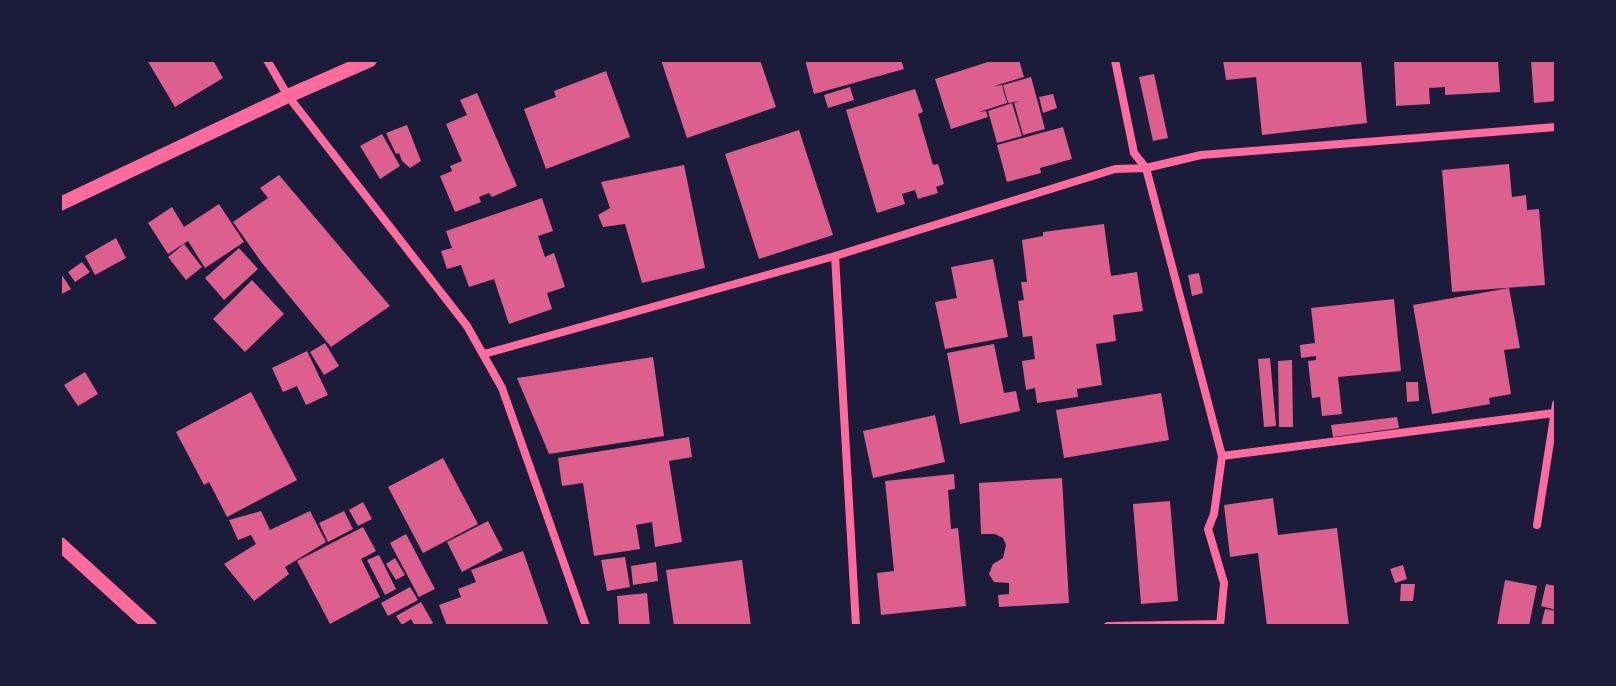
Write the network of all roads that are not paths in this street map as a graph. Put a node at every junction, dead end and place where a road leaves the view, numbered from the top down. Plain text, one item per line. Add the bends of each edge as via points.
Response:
1 (267, 60) edge
2 (370, 60) edge
3 (1115, 60) edge
4 (288, 96) junction
5 (1556, 127) edge
6 (1146, 168) junction
7 (60, 204) edge
8 (835, 256) junction
9 (484, 354) junction
10 (1555, 409) edge
11 (1222, 456) junction
12 (1537, 525) dead end
13 (60, 544) edge
14 (1220, 625) edge
15 (150, 626) edge
16 (586, 626) edge
17 (856, 626) edge
18 (1108, 626) edge

1 - 4 street
2 - 4 street
3 - 6 street via 1134,153
4 - 7 street
4 - 9 street
5 - 6 street via 1201,155
6 - 8 street via 1115,169
6 - 11 street
8 - 9 street
8 - 17 street
9 - 16 street via 502,388
10 - 11 street
10 - 12 street
11 - 14 street via 1208,529 1224,583
13 - 15 street
14 - 18 street

